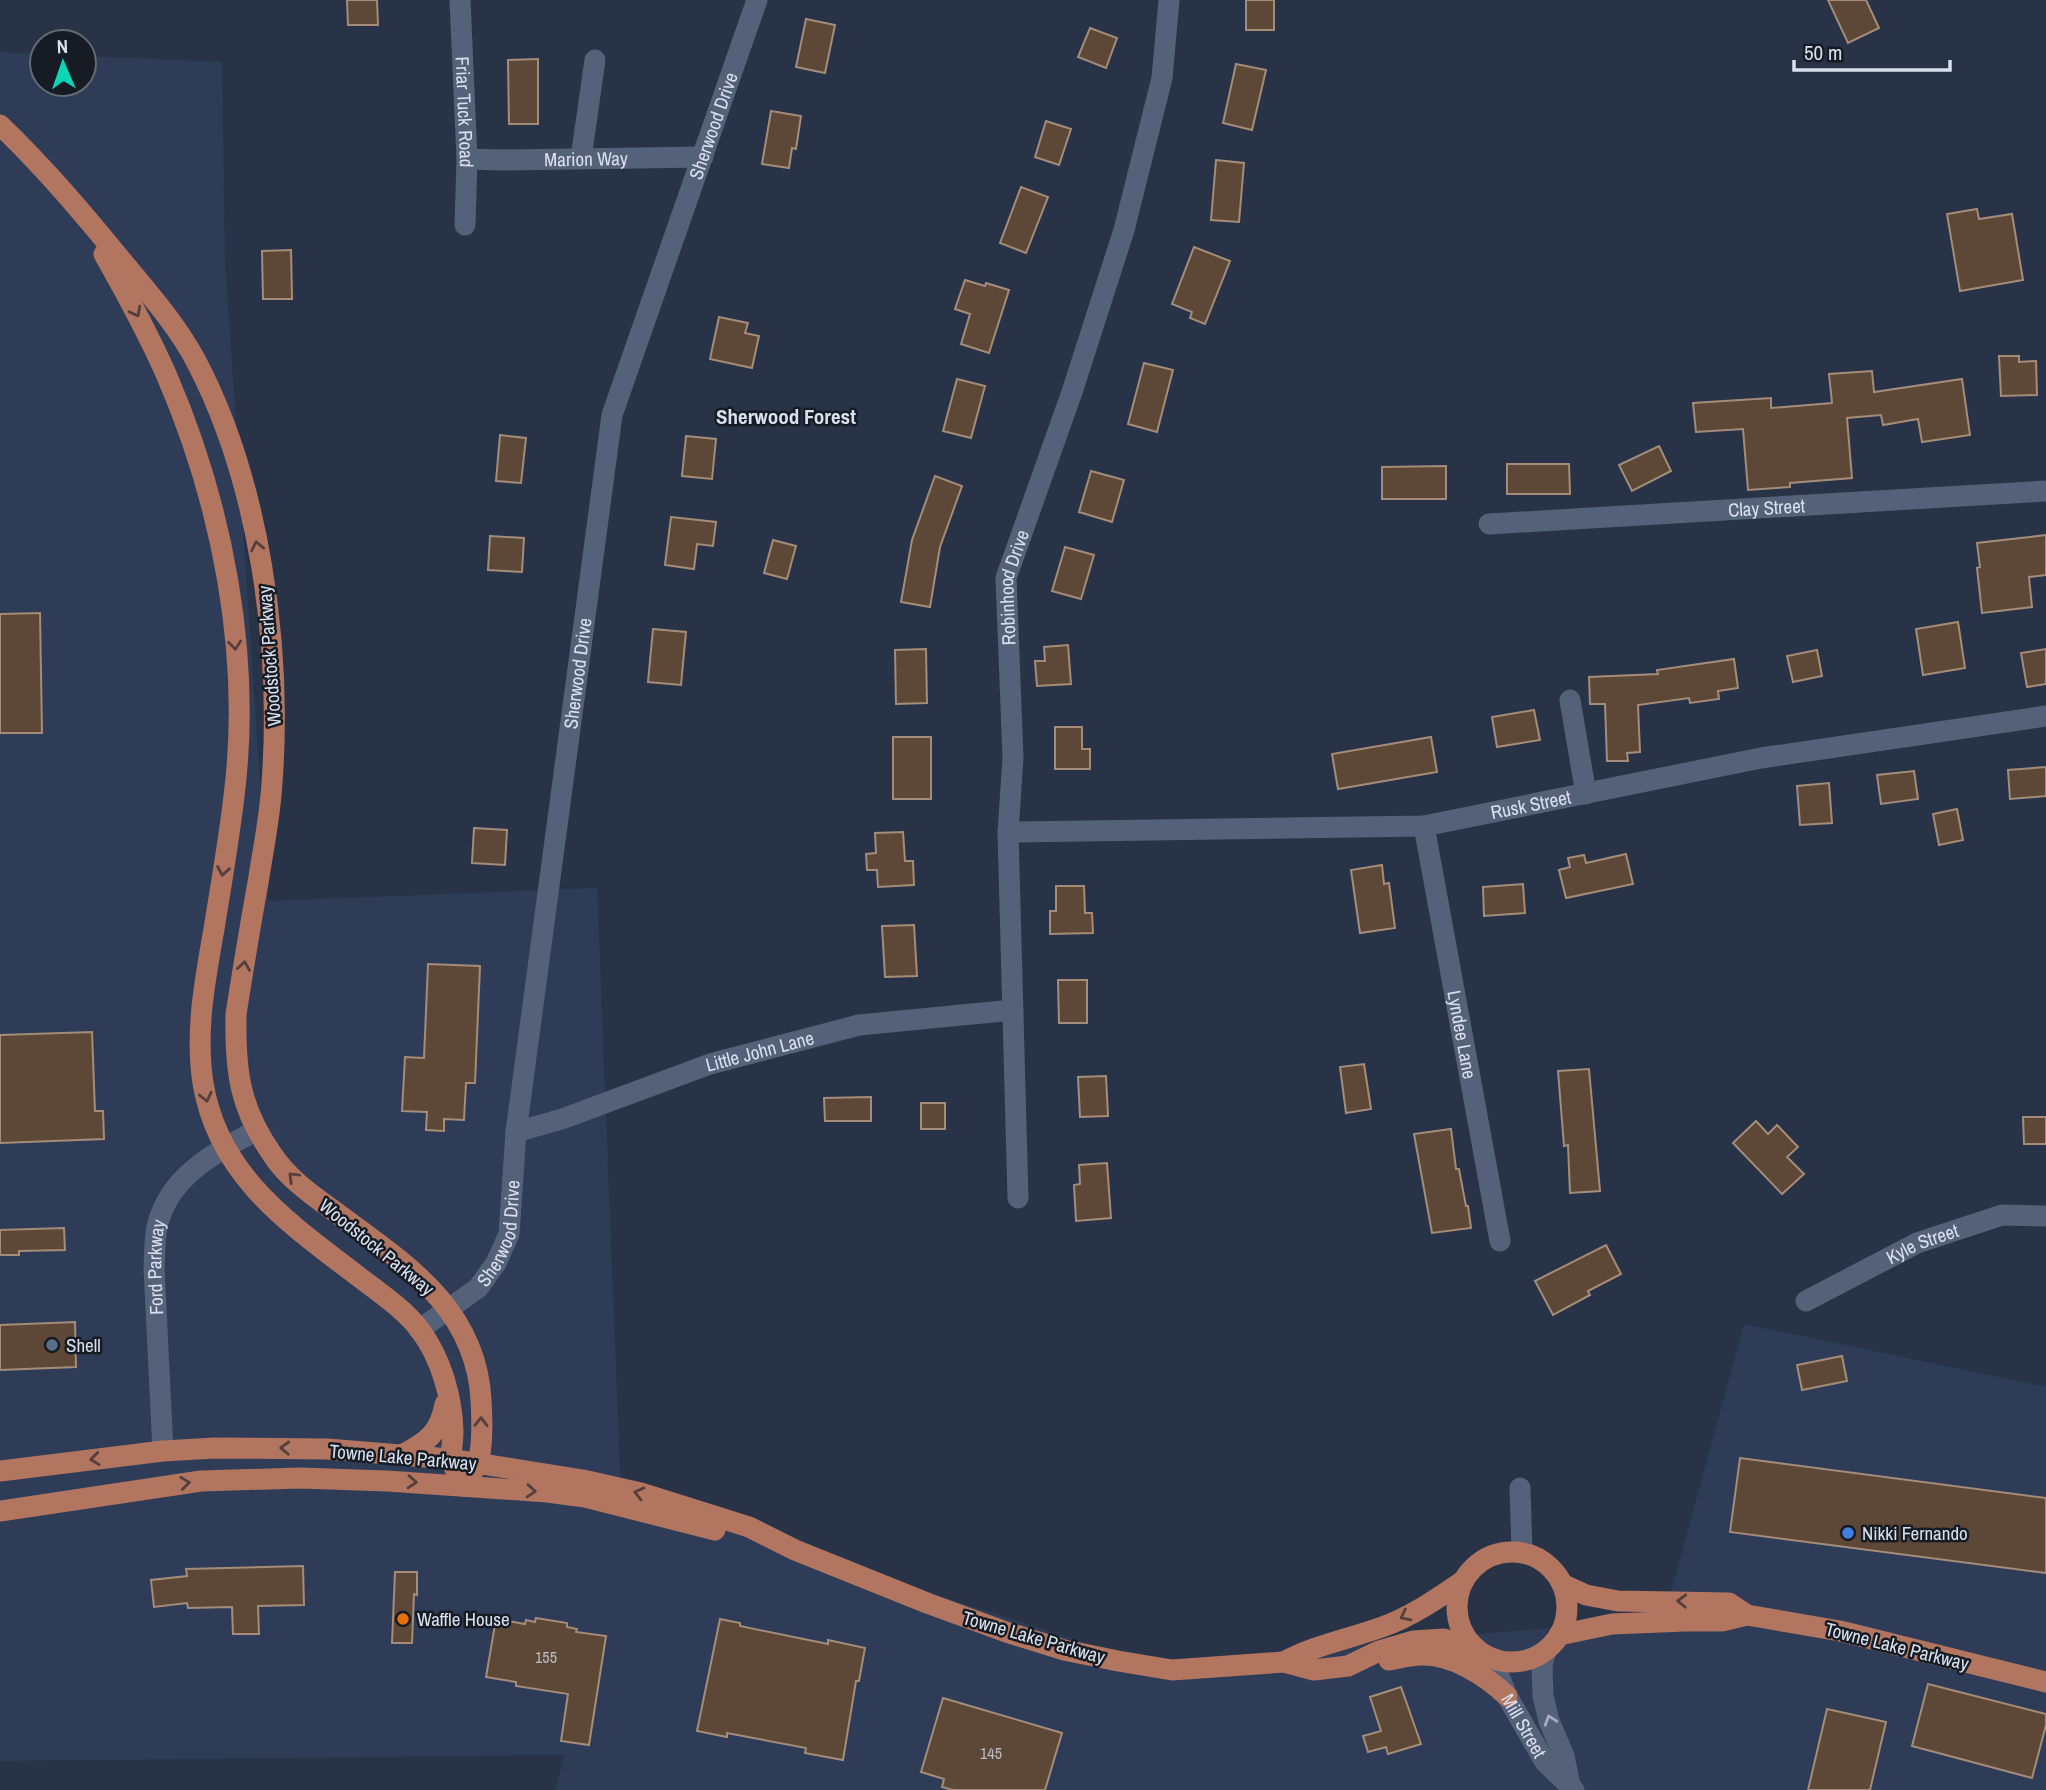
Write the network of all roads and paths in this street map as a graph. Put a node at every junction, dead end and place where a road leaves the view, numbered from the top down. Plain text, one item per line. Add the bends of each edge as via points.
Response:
1 (460, 0) edge
2 (757, 0) edge
3 (1169, 0) edge
4 (595, 60) dead end
5 (0, 125) edge
6 (704, 156) junction
7 (580, 158) junction
8 (467, 159) junction
9 (79, 209) junction
10 (465, 225) dead end
11 (2046, 491) edge
12 (1489, 524) dead end
13 (1570, 700) dead end
14 (2046, 716) edge
15 (1586, 794) junction
16 (1424, 826) junction
17 (1008, 832) junction
18 (1013, 1010) junction
19 (257, 1130) junction
20 (516, 1132) junction
21 (225, 1147) junction
22 (1018, 1198) dead end
23 (2046, 1216) edge
24 (1500, 1241) dead end
25 (1806, 1301) dead end
26 (449, 1309) junction
27 (419, 1329) junction
28 (447, 1391) junction
29 (163, 1451) junction
30 (402, 1455) junction
31 (450, 1459) junction
32 (478, 1463) junction
33 (0, 1471) edge
34 (463, 1486) junction
35 (1520, 1488) dead end
36 (0, 1511) edge
37 (795, 1550) junction
38 (1522, 1553) junction
39 (1463, 1581) junction
40 (1562, 1584) junction
41 (1747, 1615) junction
42 (1553, 1643) junction
43 (1484, 1654) junction
44 (1284, 1662) junction
45 (1348, 1666) junction
46 (2046, 1682) edge
47 (1507, 1696) junction
48 (1572, 1787) edge

1 - 8 street, Friar Tuck Road
2 - 6 street, Sherwood Drive
3 - 17 street, Robinhood Drive via 1162,78 1124,230 1006,578 1013,758
4 - 7 street
5 - 9 main road, Woodstock Parkway
6 - 7 street, Marion Way
6 - 20 street, Sherwood Drive via 612,415
7 - 8 street, Marion Way
8 - 10 street, Friar Tuck Road
19 -> 9 main road, Woodstock Parkway via 238,1077 236,1014 272,786 275,737 274,669 260,557 236,458 196,360
9 -> 21 main road, Woodstock Parkway via 166,375 202,469 225,564 240,725 236,785 201,1010 200,1048 211,1117
11 - 12 street, Clay Street
13 - 15 street
14 - 15 street, Rusk Street via 1761,758
15 - 16 street, Rusk Street
16 - 17 street, Rusk Street
16 - 24 street, Lyndee Lane
17 - 18 street, Robinhood Drive
18 - 20 street, Little John Lane via 859,1025 710,1064
18 - 22 street, Robinhood Drive
19 - 21 street, Ford Parkway
26 -> 19 main road, Woodstock Parkway via 411,1269 294,1179 273,1157
20 - 26 street, Sherwood Drive via 509,1234 478,1288
21 - 27 main road, Woodstock Parkway via 267,1204 386,1297
21 - 29 street, Ford Parkway via 180,1181 160,1215 154,1268
23 - 25 street, Kyle Street via 2002,1215 1917,1242
26 - 27 street, Sherwood Drive
32 -> 26 main road, Woodstock Parkway via 481,1414 476,1365
27 - 28 main road, Woodstock Parkway via 442,1371
28 - 30 main road via 435,1433
28 - 31 main road, Woodstock Parkway via 453,1432
30 -> 29 main road, Towne Lake Parkway via 267,1447
29 -> 33 main road, Towne Lake Parkway
30 - 31 main road, Towne Lake Parkway
31 - 32 main road, Towne Lake Parkway
31 - 34 main road, Woodstock Parkway
32 - 34 main road, Woodstock Parkway
37 -> 32 main road, Towne Lake Parkway via 749,1527 641,1493
36 -> 34 main road, Towne Lake Parkway via 213,1480 300,1478
34 -> 37 main road, Towne Lake Parkway via 585,1497
35 - 38 street
37 - 44 main road, Towne Lake Parkway via 927,1603 1064,1650 1172,1670
38 - 39 main road via 1488,1557
38 - 40 main road via 1538,1558
39 - 43 main road via 1457,1616 1463,1634
39 -> 44 main road, Towne Lake Parkway via 1385,1626
41 -> 40 main road, Towne Lake Parkway via 1729,1603 1618,1601 1586,1595
40 - 42 main road via 1566,1618
41 - 42 main road, Towne Lake Parkway via 1721,1621 1612,1624
41 - 46 main road, Towne Lake Parkway via 1840,1631
42 - 43 main road via 1530,1659 1511,1662
48 -> 42 street, Mill Street via 1543,1696 1542,1667
43 - 45 main road, Towne Lake Parkway via 1444,1639 1413,1641
43 - 47 street, Mill Street
44 - 45 main road, Towne Lake Parkway via 1314,1670
45 - 47 main road via 1424,1655 1465,1666
47 - 48 street, Mill Street via 1545,1762

